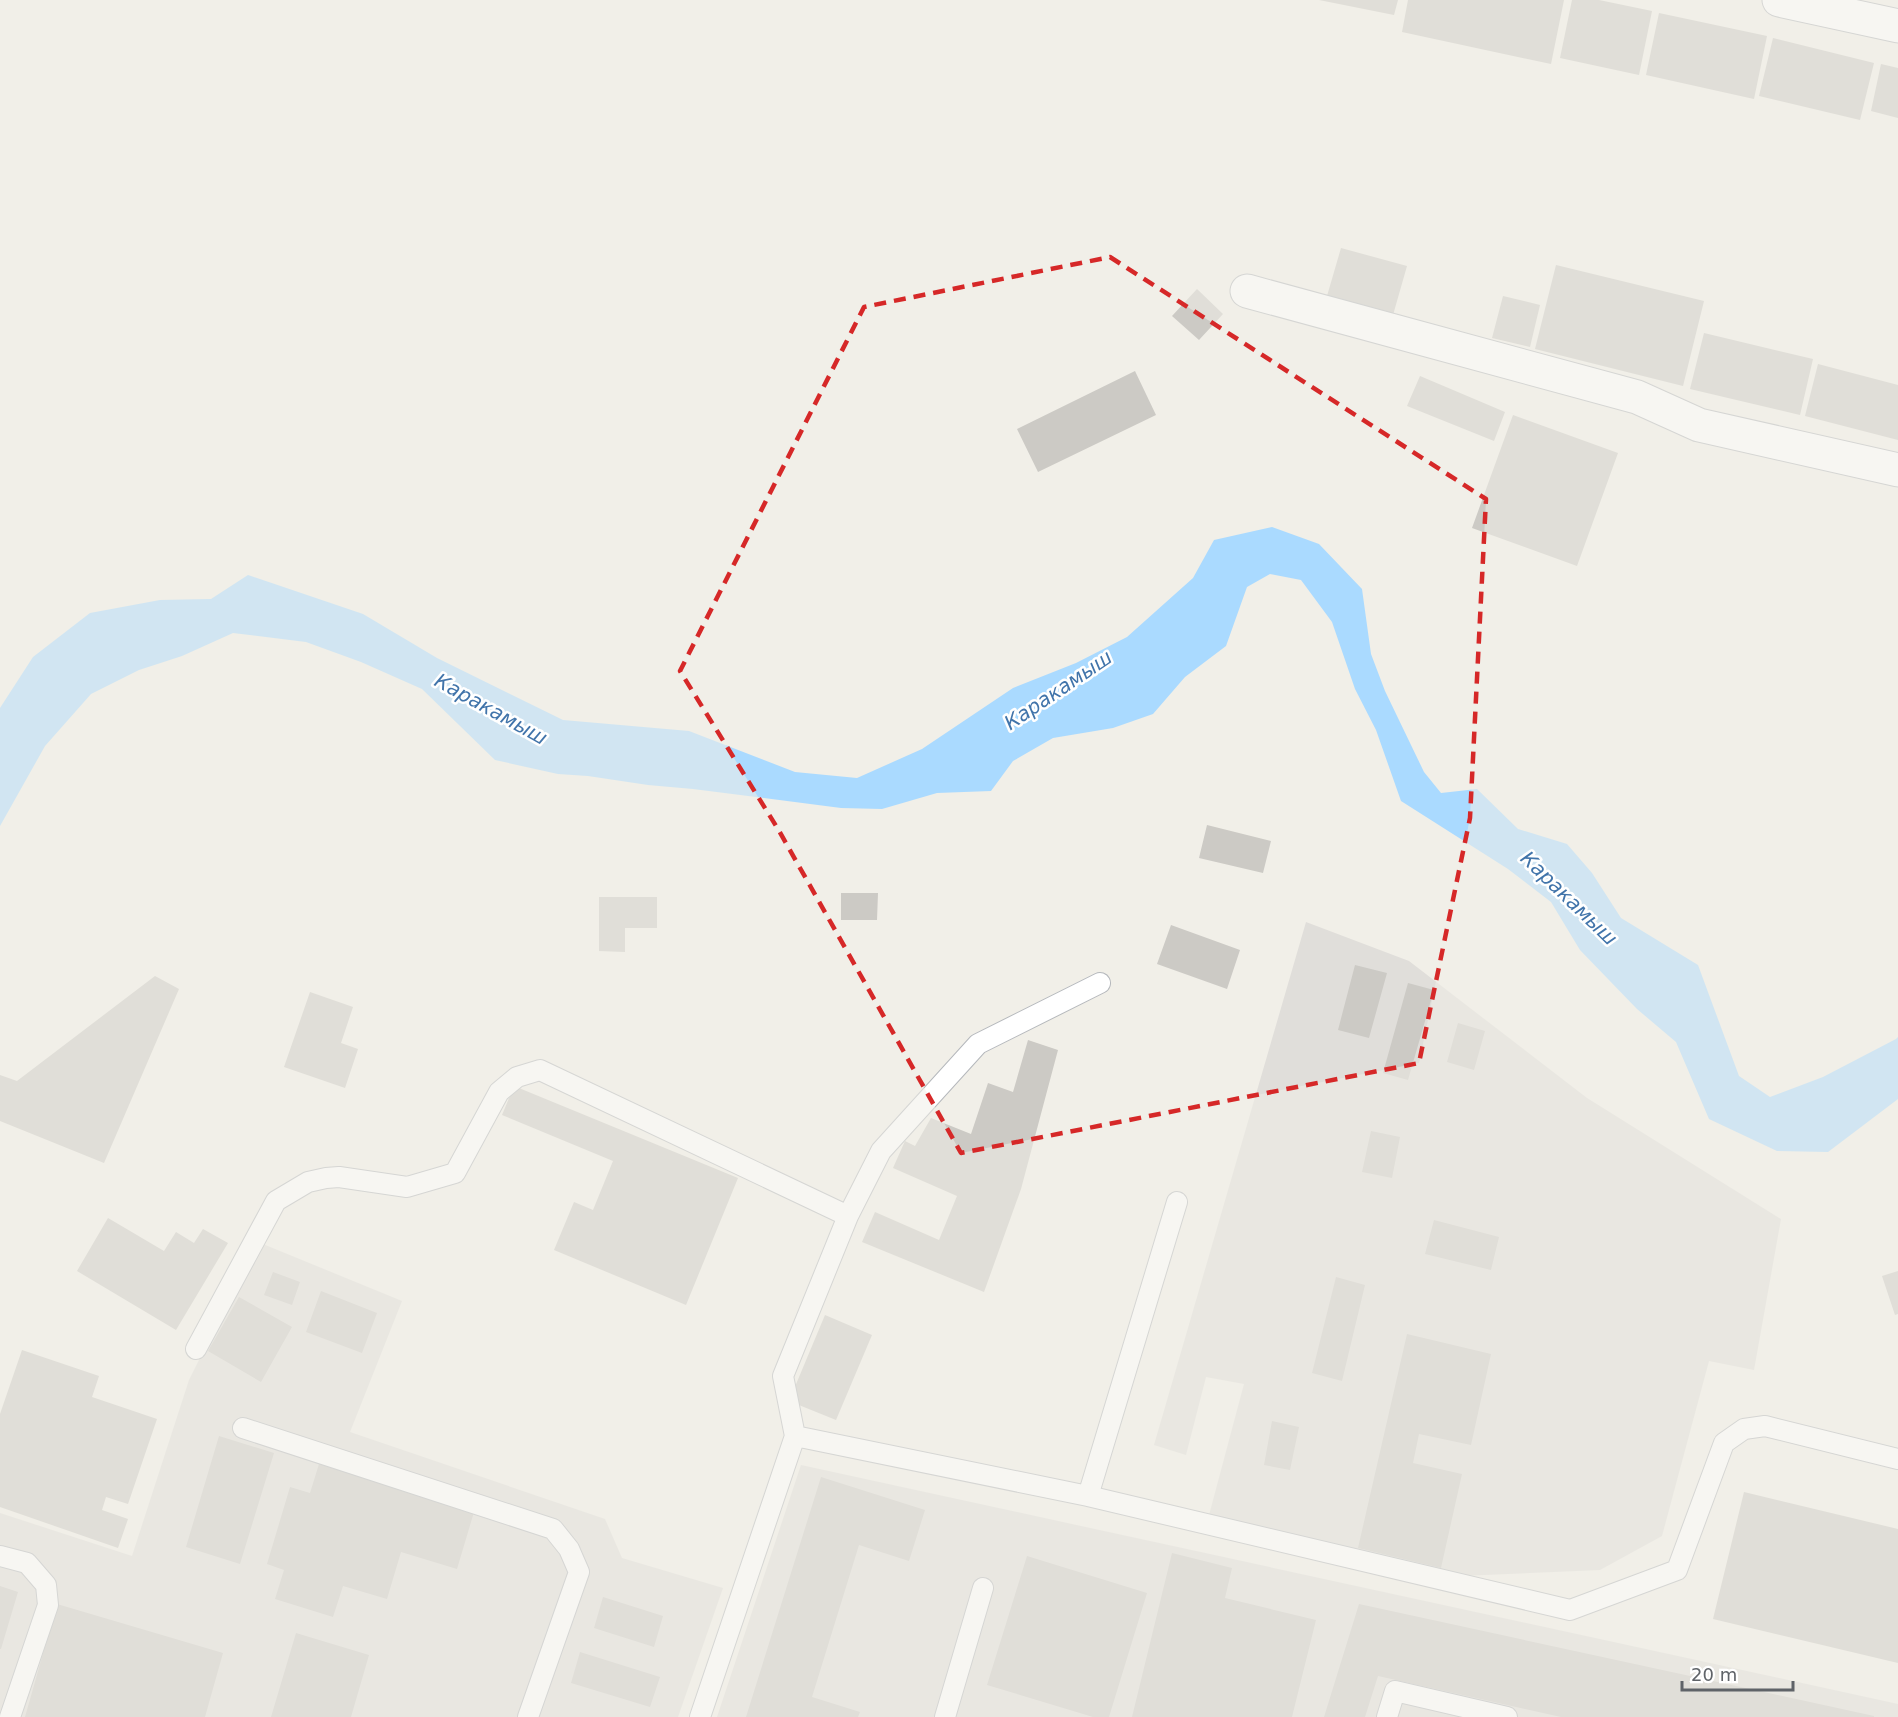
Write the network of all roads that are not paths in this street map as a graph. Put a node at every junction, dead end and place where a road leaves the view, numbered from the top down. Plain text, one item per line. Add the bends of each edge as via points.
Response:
1 (1779, 0) edge
2 (1898, 26) edge
3 (1246, 291) dead end
4 (1898, 471) edge
5 (1100, 983) dead end
6 (1177, 1202) dead end
7 (848, 1216) junction
8 (196, 1349) dead end
9 (243, 1428) dead end
10 (795, 1436) junction
11 (1898, 1459) edge
12 (1088, 1496) junction
13 (0, 1556) edge
14 (983, 1588) dead end
15 (10, 1717) edge
16 (528, 1717) edge
17 (700, 1717) edge
18 (945, 1717) edge
19 (1388, 1717) edge
20 (1507, 1717) edge

1 - 2 street
3 - 4 street via 1637,397 1699,425
5 - 7 lane via 978,1044 881,1151
6 - 12 lane
7 - 8 lane via 540,1070 517,1077 499,1092 455,1173 407,1187 326,1178 308,1182 276,1201
7 - 10 lane via 783,1376
9 - 16 lane via 553,1529 569,1549 579,1572
10 - 12 lane
10 - 17 lane
11 - 12 lane via 1765,1426 1744,1429 1724,1443 1677,1570 1570,1610
13 - 15 lane via 27,1563 46,1584 48,1605
14 - 18 lane
19 - 20 lane via 1395,1691

